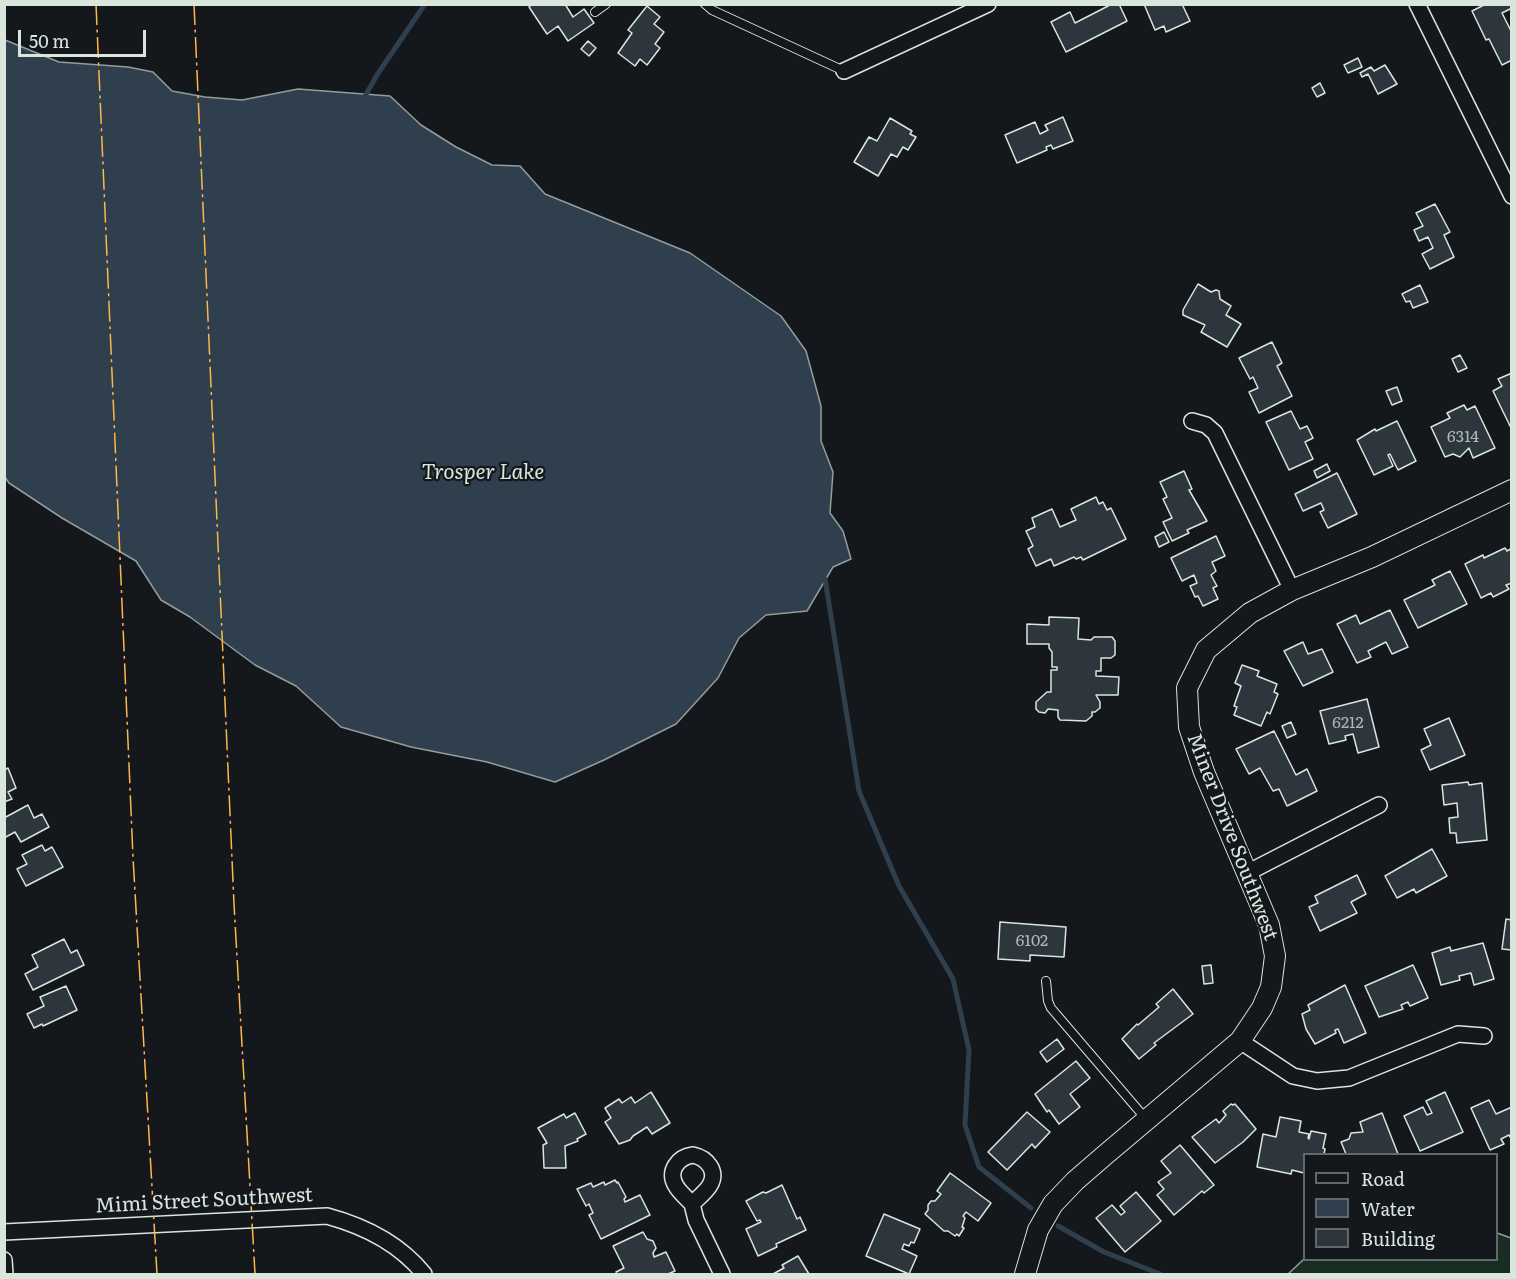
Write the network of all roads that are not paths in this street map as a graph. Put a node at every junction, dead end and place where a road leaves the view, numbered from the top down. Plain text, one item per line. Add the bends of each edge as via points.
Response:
1 (606, 4) edge
2 (705, 4) edge
3 (988, 4) edge
4 (1417, 4) edge
5 (595, 12) dead end
6 (844, 71) joint
7 (1512, 196) edge
8 (1192, 421) dead end
9 (1512, 490) edge
10 (1292, 590) junction
11 (1379, 805) dead end
12 (1247, 873) junction
13 (1046, 981) dead end
14 (1484, 1036) dead end
15 (1240, 1041) junction
16 (1146, 1119) junction
17 (692, 1204) dead end
18 (4, 1232) edge
19 (4, 1260) edge
20 (5, 1275) edge
21 (424, 1275) edge
22 (722, 1275) edge
23 (1025, 1275) edge

1 - 5 lane
2 - 6 lane
3 - 6 street
4 - 7 street
8 - 10 street via 1215,433
9 - 10 street, Miner Drive Southwest via 1372,557
10 - 12 street, Miner Drive Southwest via 1250,613 1206,650 1187,688 1189,727
11 - 12 street
12 - 15 street, Miner Drive Southwest via 1269,925 1275,956 1268,997
13 - 16 lane via 1052,1008
14 - 15 street via 1458,1034 1349,1078 1317,1081 1293,1076
15 - 16 street, Miner Drive Southwest
16 - 23 street, Miner Drive Southwest via 1053,1204 1038,1230
17 - 22 street
18 - 21 street, Mimi Street Southwest via 327,1216 357,1225 389,1242
19 - 20 street

